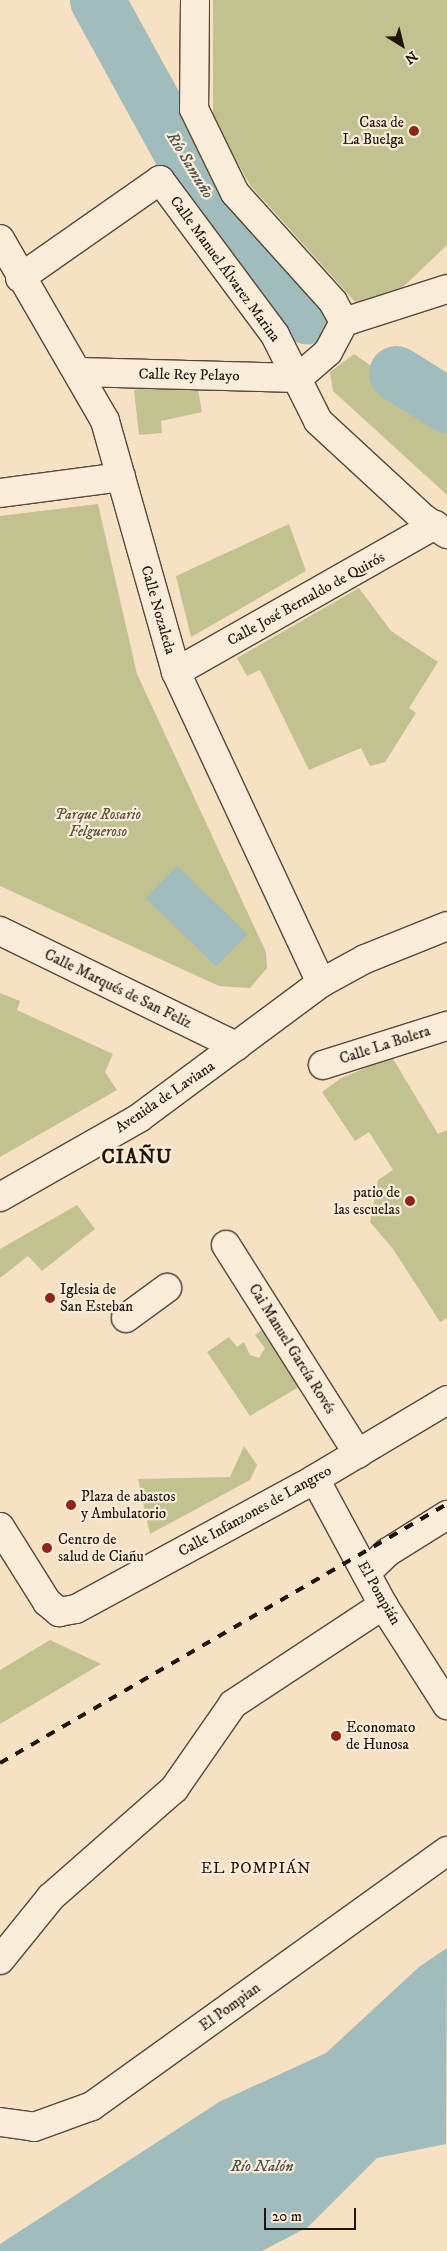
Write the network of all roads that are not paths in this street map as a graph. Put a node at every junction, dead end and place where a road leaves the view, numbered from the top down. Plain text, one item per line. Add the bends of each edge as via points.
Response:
1 (195, 0) edge
2 (0, 239) edge
3 (20, 278) junction
4 (447, 289) edge
5 (344, 322) junction
6 (79, 372) junction
7 (298, 378) junction
8 (121, 477) junction
9 (0, 493) edge
10 (441, 530) edge
11 (176, 672) junction
12 (447, 926) edge
13 (0, 931) edge
14 (321, 983) junction
15 (447, 1026) edge
16 (236, 1046) junction
17 (323, 1065) dead end
18 (0, 1197) edge
19 (226, 1245) dead end
20 (167, 1288) dead end
21 (126, 1318) dead end
22 (447, 1400) edge
23 (358, 1454) junction
24 (315, 1479) junction
25 (447, 1515) edge
26 (0, 1527) edge
27 (366, 1573) junction
28 (384, 1605) junction
29 (447, 1705) edge
30 (447, 1851) edge
31 (0, 1960) edge
32 (0, 2122) edge

1 - 5 street via 194,109 235,193 333,302
2 - 3 street, Calle Nozaleda
3 - 6 street, Calle Nozaleda
3 - 7 street, Calle Manuel Álvarez Marina via 160,180 275,335
4 - 5 street
5 - 7 street via 328,352
6 - 7 street, Calle Rey Pelayo
6 - 8 street, Calle Nozaleda via 105,421
7 - 10 street, Calle Manuel Álvarez Marina via 318,421
8 - 9 street
8 - 11 street, Calle Nozaleda
10 - 11 street, Calle José Bernaldo de Quirós
11 - 14 street, Calle Nozaleda
12 - 14 street, Avenida de Laviana via 364,959
13 - 16 street, Calle Marqués de San Feliz
14 - 16 street, Avenida de Laviana
15 - 17 street, Calle La Bolera
16 - 18 street, Avenida de Laviana via 138,1118
19 - 23 street, Cai Manuel García Rovés
20 - 21 street
22 - 23 street, Calle Infanzones de Langreo
23 - 24 street, Calle Infanzones de Langreo
24 - 26 street, Calle Infanzones de Langreo via 76,1610 59,1612 46,1602
24 - 27 street, El Pompián
25 - 27 street via 388,1552
27 - 28 street, El Pompián
28 - 29 street, El Pompián
28 - 31 street via 234,1704 174,1789 51,1897
30 - 32 street, El Pompian via 92,2106 34,2127

